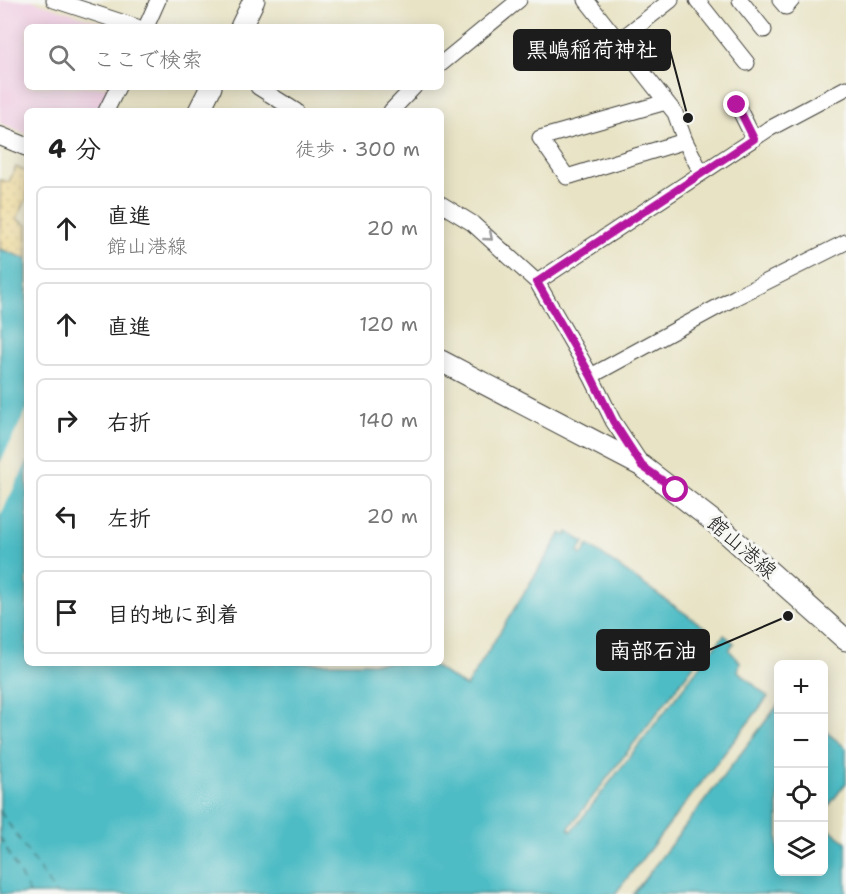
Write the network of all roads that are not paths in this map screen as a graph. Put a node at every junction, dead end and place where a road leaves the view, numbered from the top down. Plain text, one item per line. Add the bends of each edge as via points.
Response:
1 (54, 0) edge
2 (158, 0) edge
3 (254, 0) edge
4 (519, 0) edge
5 (586, 0) edge
6 (670, 0) edge
7 (697, 0) edge
8 (740, 0) edge
9 (780, 0) edge
10 (792, 0) edge
11 (128, 24) edge
12 (147, 24) edge
13 (242, 24) edge
14 (764, 30) dead end
15 (620, 40) junction
16 (444, 62) edge
17 (747, 63) dead end
18 (846, 88) edge
19 (116, 90) edge
20 (210, 90) edge
21 (263, 90) edge
22 (411, 90) edge
23 (666, 102) junction
24 (737, 105) dead end
25 (108, 108) edge
26 (200, 108) edge
27 (291, 108) edge
28 (394, 108) edge
29 (0, 136) edge
30 (754, 139) junction
31 (685, 141) junction
32 (24, 146) edge
33 (702, 172) junction
34 (444, 206) edge
35 (846, 242) edge
36 (537, 282) junction
37 (444, 364) edge
38 (591, 376) junction
39 (642, 466) junction
40 (846, 640) edge

1 - 11 street
2 - 12 street
3 - 13 main road
4 - 16 street
5 - 15 street
6 - 15 street
7 - 17 street
8 - 14 street
9 - 10 street via 786,7
15 - 23 street
18 - 30 street
19 - 25 street
20 - 26 main road
21 - 27 street
22 - 28 street
23 - 31 street via 675,113
23 - 31 street via 540,138 567,177
24 - 30 street
29 - 32 street
30 - 33 street
31 - 33 street
33 - 36 street
34 -> 36 street via 472,223
35 - 38 street
36 - 38 street
37 - 39 main road, 館山港線
38 - 39 street via 613,421
39 - 40 main road, 館山港線 via 706,515

